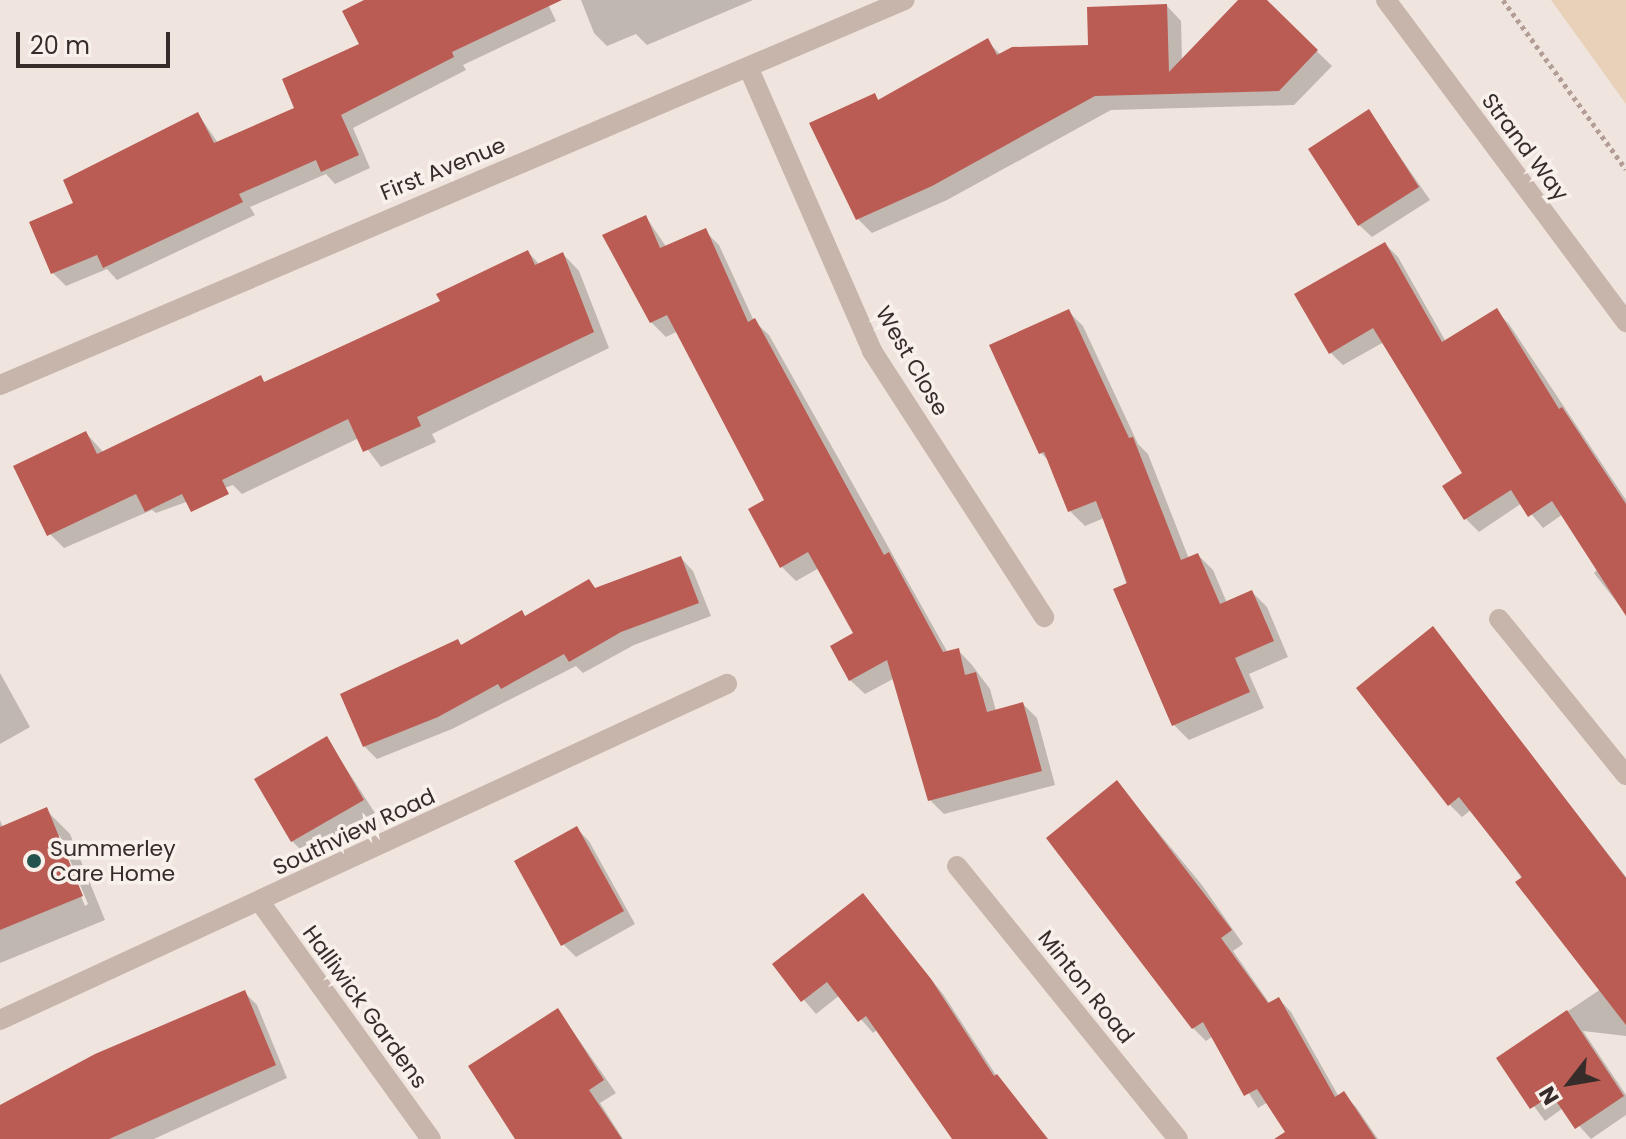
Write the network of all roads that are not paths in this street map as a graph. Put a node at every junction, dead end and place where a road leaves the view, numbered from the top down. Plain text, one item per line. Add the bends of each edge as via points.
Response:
1 (905, 0) edge
2 (1386, 0) edge
3 (749, 69) junction
4 (1626, 322) edge
5 (0, 385) edge
6 (1044, 617) dead end
7 (1499, 619) dead end
8 (727, 684) dead end
9 (1626, 775) edge
10 (957, 866) dead end
11 (260, 902) junction
12 (0, 1020) edge
13 (431, 1139) edge
14 (1178, 1139) edge

1 - 3 street, First Avenue
2 - 4 street, Strand Way
3 - 5 street, First Avenue
3 - 6 street, West Close via 872,351
7 - 9 street
8 - 11 street, Southview Road
10 - 14 street, Minton Road
11 - 12 street, Southview Road
11 - 13 street, Halliwick Gardens

